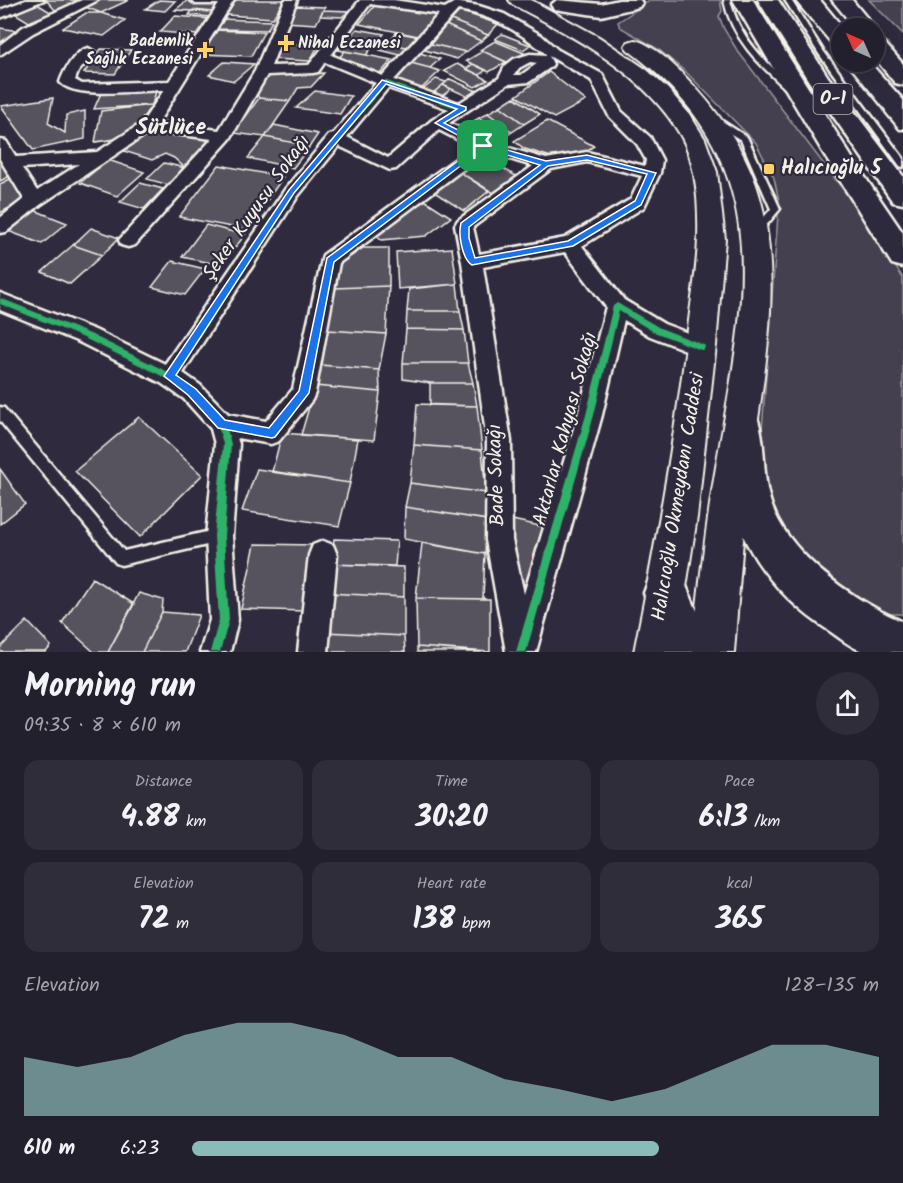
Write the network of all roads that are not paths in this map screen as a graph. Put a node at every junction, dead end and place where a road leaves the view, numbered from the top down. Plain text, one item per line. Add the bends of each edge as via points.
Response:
1 (38, 0) edge
2 (92, 0) edge
3 (196, 0) edge
4 (291, 0) edge
5 (368, 0) edge
6 (518, 0) edge
7 (728, 0) edge
8 (743, 0) edge
9 (768, 0) edge
10 (788, 0) edge
11 (798, 0) edge
12 (810, 0) edge
13 (842, 0) edge
14 (228, 1) edge
15 (635, 1) edge
16 (556, 2) edge
17 (416, 3) edge
18 (448, 12) junction
19 (0, 14) edge
20 (857, 18) edge
21 (0, 23) edge
22 (604, 27) junction
23 (831, 27) edge
24 (28, 30) junction
25 (536, 38) junction
26 (831, 39) edge
27 (885, 45) edge
28 (0, 51) edge
29 (88, 52) dead end
30 (611, 54) junction
31 (322, 56) junction
32 (885, 56) edge
33 (903, 60) edge
34 (262, 71) junction
35 (857, 72) edge
36 (866, 72) edge
37 (903, 78) edge
38 (385, 82) junction
39 (174, 85) junction
40 (800, 94) junction
41 (463, 109) junction
42 (903, 115) edge
43 (438, 123) junction
44 (148, 126) junction
45 (903, 127) edge
46 (224, 136) junction
47 (335, 138) junction
48 (0, 145) edge
49 (483, 146) junction
50 (101, 157) junction
51 (11, 163) junction
52 (546, 164) junction
53 (903, 164) edge
54 (652, 173) junction
55 (903, 195) edge
56 (34, 201) junction
57 (0, 227) edge
58 (128, 240) dead end
59 (570, 244) junction
60 (903, 256) edge
61 (472, 262) junction
62 (0, 301) edge
63 (617, 306) junction
64 (701, 347) junction
65 (169, 376) junction
66 (0, 412) edge
67 (222, 424) junction
68 (742, 424) junction
69 (219, 536) junction
70 (323, 555) dead end
71 (666, 593) junction
72 (903, 645) edge
73 (215, 652) edge
74 (313, 652) edge
75 (521, 652) edge
76 (655, 652) edge
77 (692, 652) edge
78 (712, 652) edge

1 - 19 street
2 - 24 street
3 - 14 street
4 - 34 street
5 - 17 street
5 - 31 street
6 - 30 main road, Halıcıoğlu Okmeydanı Caddesi
7 - 40 lane via 733,19 753,53
8 - 40 highway
9 - 55 highway, O-1 via 819,80
10 - 53 lane via 821,53
11 - 26 lane
12 - 23 highway
13 - 20 highway
14 - 39 street
15 - 16 highway via 601,9
15 - 22 highway via 611,14
16 - 22 main road
17 - 18 street
18 - 25 street via 455,6 475,9 499,17
18 - 38 street, Şeker Kuyusu Sokağı
21 - 24 street
22 - 30 main road
22 - 68 main road via 671,75 708,116 741,176 754,234
24 - 28 street
25 - 41 street via 535,57 514,65 505,80
25 - 54 street via 553,53 597,77 614,113 644,141 654,160
27 - 33 highway
29 - 39 street via 71,71 67,82 80,88
30 - 64 main road, Halıcıoğlu Okmeydanı Caddesi via 658,91 676,112 694,141 704,173 711,233
31 - 34 street via 313,69
31 - 38 street
32 - 37 highway
34 - 46 street
35 - 45 lane
36 - 42 highway, O-1
38 - 41 street
38 - 47 street, Şeker Kuyusu Sokağı
39 - 44 street
40 - 60 highway
41 - 43 street
43 - 47 street via 390,165
43 - 49 street
44 - 46 street
44 - 50 street
46 - 58 street
47 - 65 street, Şeker Kuyusu Sokağı via 292,192
48 - 51 street
49 - 52 street
49 - 67 street via 330,260 304,393 272,433
50 - 51 street
50 - 56 street
51 - 56 street
52 - 54 street via 587,157
52 - 61 street, Bade Sokağı via 464,225
54 - 59 street via 638,203
56 - 57 street
59 - 61 street
59 - 63 street
61 - 75 street, Bade Sokağı via 499,441 499,540
62 - 65 street via 87,336
63 - 64 street via 657,330
63 - 75 street, Aktarlar Kahyası Sokağı via 590,415
64 - 71 main road, Halıcıoğlu Okmeydanı Caddesi
65 - 67 street via 192,392
66 - 69 lane via 121,558
67 - 69 street via 226,444
68 - 72 highway via 746,483 751,507 765,537 796,577 818,596 845,617
68 - 78 main road via 733,469
69 - 73 street via 224,620
70 - 74 street
71 - 76 main road, Halıcıoğlu Okmeydanı Caddesi
71 - 77 highway

